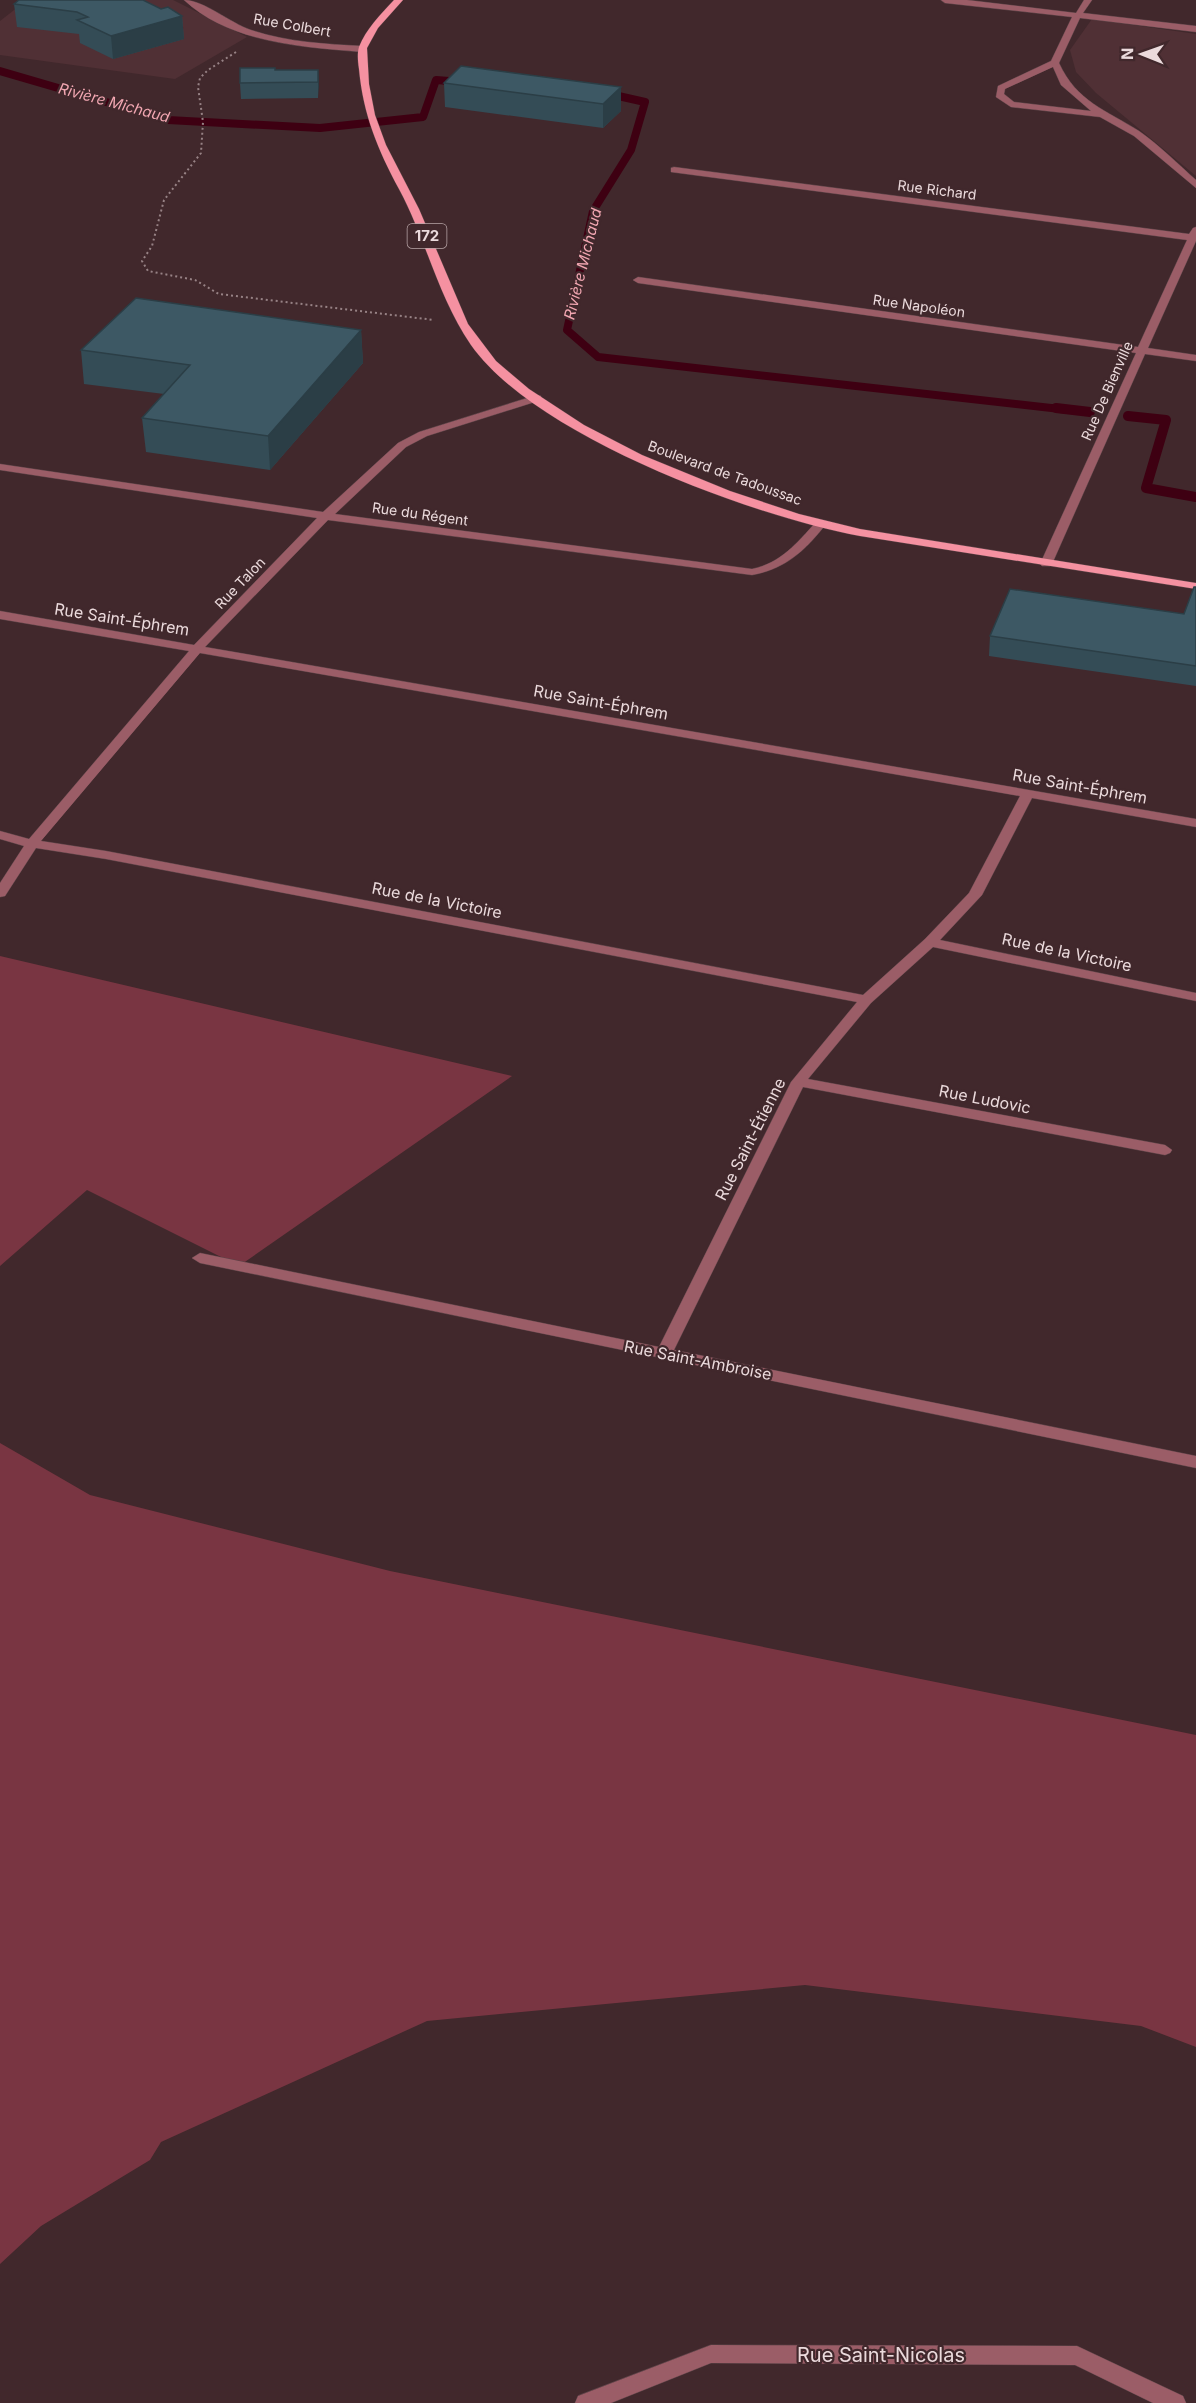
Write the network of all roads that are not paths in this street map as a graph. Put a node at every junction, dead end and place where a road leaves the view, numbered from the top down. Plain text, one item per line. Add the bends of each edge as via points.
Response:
1 (188, 0) edge
2 (399, 0) edge
3 (945, 0) edge
4 (1088, 0) edge
5 (1080, 14) junction
6 (1196, 29) edge
7 (362, 49) junction
8 (1055, 63) junction
9 (1102, 115) junction
10 (674, 170) dead end
11 (1196, 185) edge
12 (1194, 235) edge
13 (638, 280) dead end
14 (1141, 350) junction
15 (1196, 358) edge
16 (537, 398) junction
17 (0, 467) edge
18 (325, 516) junction
19 (820, 524) junction
20 (1046, 564) junction
21 (1196, 586) edge
22 (0, 615) edge
23 (198, 648) junction
24 (1028, 793) junction
25 (1196, 823) edge
26 (0, 836) edge
27 (32, 844) junction
28 (0, 893) edge
29 (930, 942) junction
30 (1196, 997) edge
31 (866, 1000) junction
32 (798, 1082) junction
33 (1165, 1150) dead end
34 (200, 1258) dead end
35 (664, 1353) junction
36 (1196, 1462) edge
37 (585, 2403) edge
38 (1175, 2403) edge

1 - 7 street, Rue Colbert via 221,20 262,36
2 - 7 main road via 376,24
3 - 5 street
4 - 5 street
5 - 6 street
5 - 8 street
7 - 16 main road, Boulevard de Tadoussac / 172 via 363,86 374,129 384,155 416,209 464,324 492,363
8 - 9 street via 1064,83
8 - 9 street via 1000,88 999,94 1011,104
9 - 11 street via 1137,134
10 - 12 street, Rue Richard
12 - 14 street, Rue De Bienville
13 - 14 street, Rue Napoléon
14 - 15 street, Rue Napoléon
14 - 20 street, Rue De Bienville
16 - 18 street, Rue Talon via 423,434 402,445
16 - 19 main road, Boulevard de Tadoussac / 172 via 611,445 666,470
17 - 18 street, Rue du Régent
18 - 19 street, Rue du Régent via 752,572 769,569 790,558
18 - 23 street, Rue Talon
19 - 20 main road, Boulevard de Tadoussac
20 - 21 main road, Boulevard de Tadoussac
22 - 23 street, Rue Saint-Éphrem
23 - 24 street, Rue Saint-Éphrem
23 - 27 street, Rue Talon
24 - 25 street, Rue Saint-Éphrem
24 - 29 street, Rue Saint-Étienne via 975,895
26 - 27 street, Rue de la Victoire
27 - 28 street, Rue Talon
27 - 31 street, Rue de la Victoire
29 - 30 street, Rue de la Victoire
29 - 31 street, Rue Saint-Étienne
31 - 32 street, Rue Saint-Étienne
32 - 33 street, Rue Ludovic
32 - 35 street, Rue Saint-Étienne
34 - 35 street, Rue Saint-Ambroise
35 - 36 street, Rue Saint-Ambroise
37 - 38 street, Rue Saint-Nicolas via 711,2355 1077,2356

